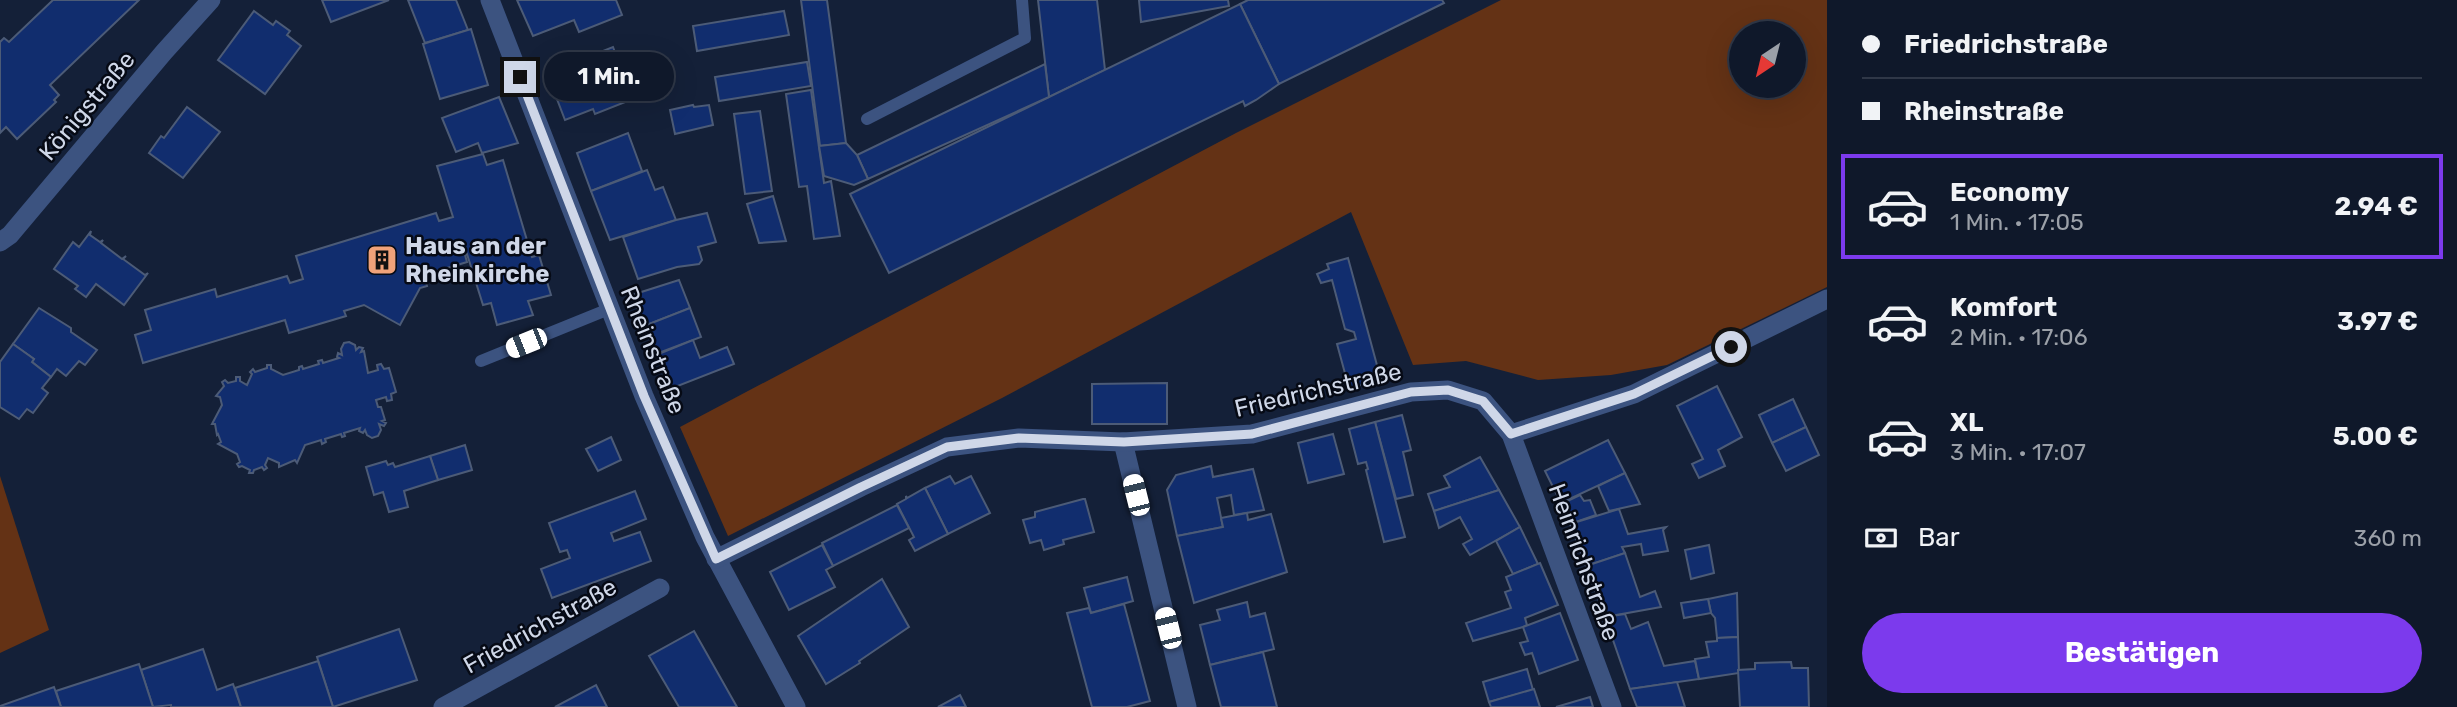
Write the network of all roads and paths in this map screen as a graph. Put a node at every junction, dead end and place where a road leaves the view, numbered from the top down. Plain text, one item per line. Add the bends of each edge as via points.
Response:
1 (211, 0) edge
2 (490, 0) edge
3 (1022, 0) edge
4 (867, 119) dead end
5 (0, 242) edge
6 (1827, 299) edge
7 (610, 309) junction
8 (481, 361) dead end
9 (1511, 434) junction
10 (1124, 442) junction
11 (716, 559) junction
12 (660, 588) dead end
13 (443, 707) edge
14 (796, 707) edge
15 (1187, 707) edge
16 (1612, 707) edge

1 - 5 street, Königstraße
2 - 7 street, Rheinstraße
3 - 4 lane via 1025,38
6 - 9 street via 1634,394
7 - 8 lane
7 - 11 street, Rheinstraße
9 - 10 street, Friedrichstraße via 1483,401 1448,390 1411,392 1252,434
9 - 16 street, Heinrichstraße
10 - 11 street, Friedrichstraße via 1019,438 947,447
10 - 15 street
11 - 14 street, Rheinstraße
12 - 13 street, Friedrichstraße

